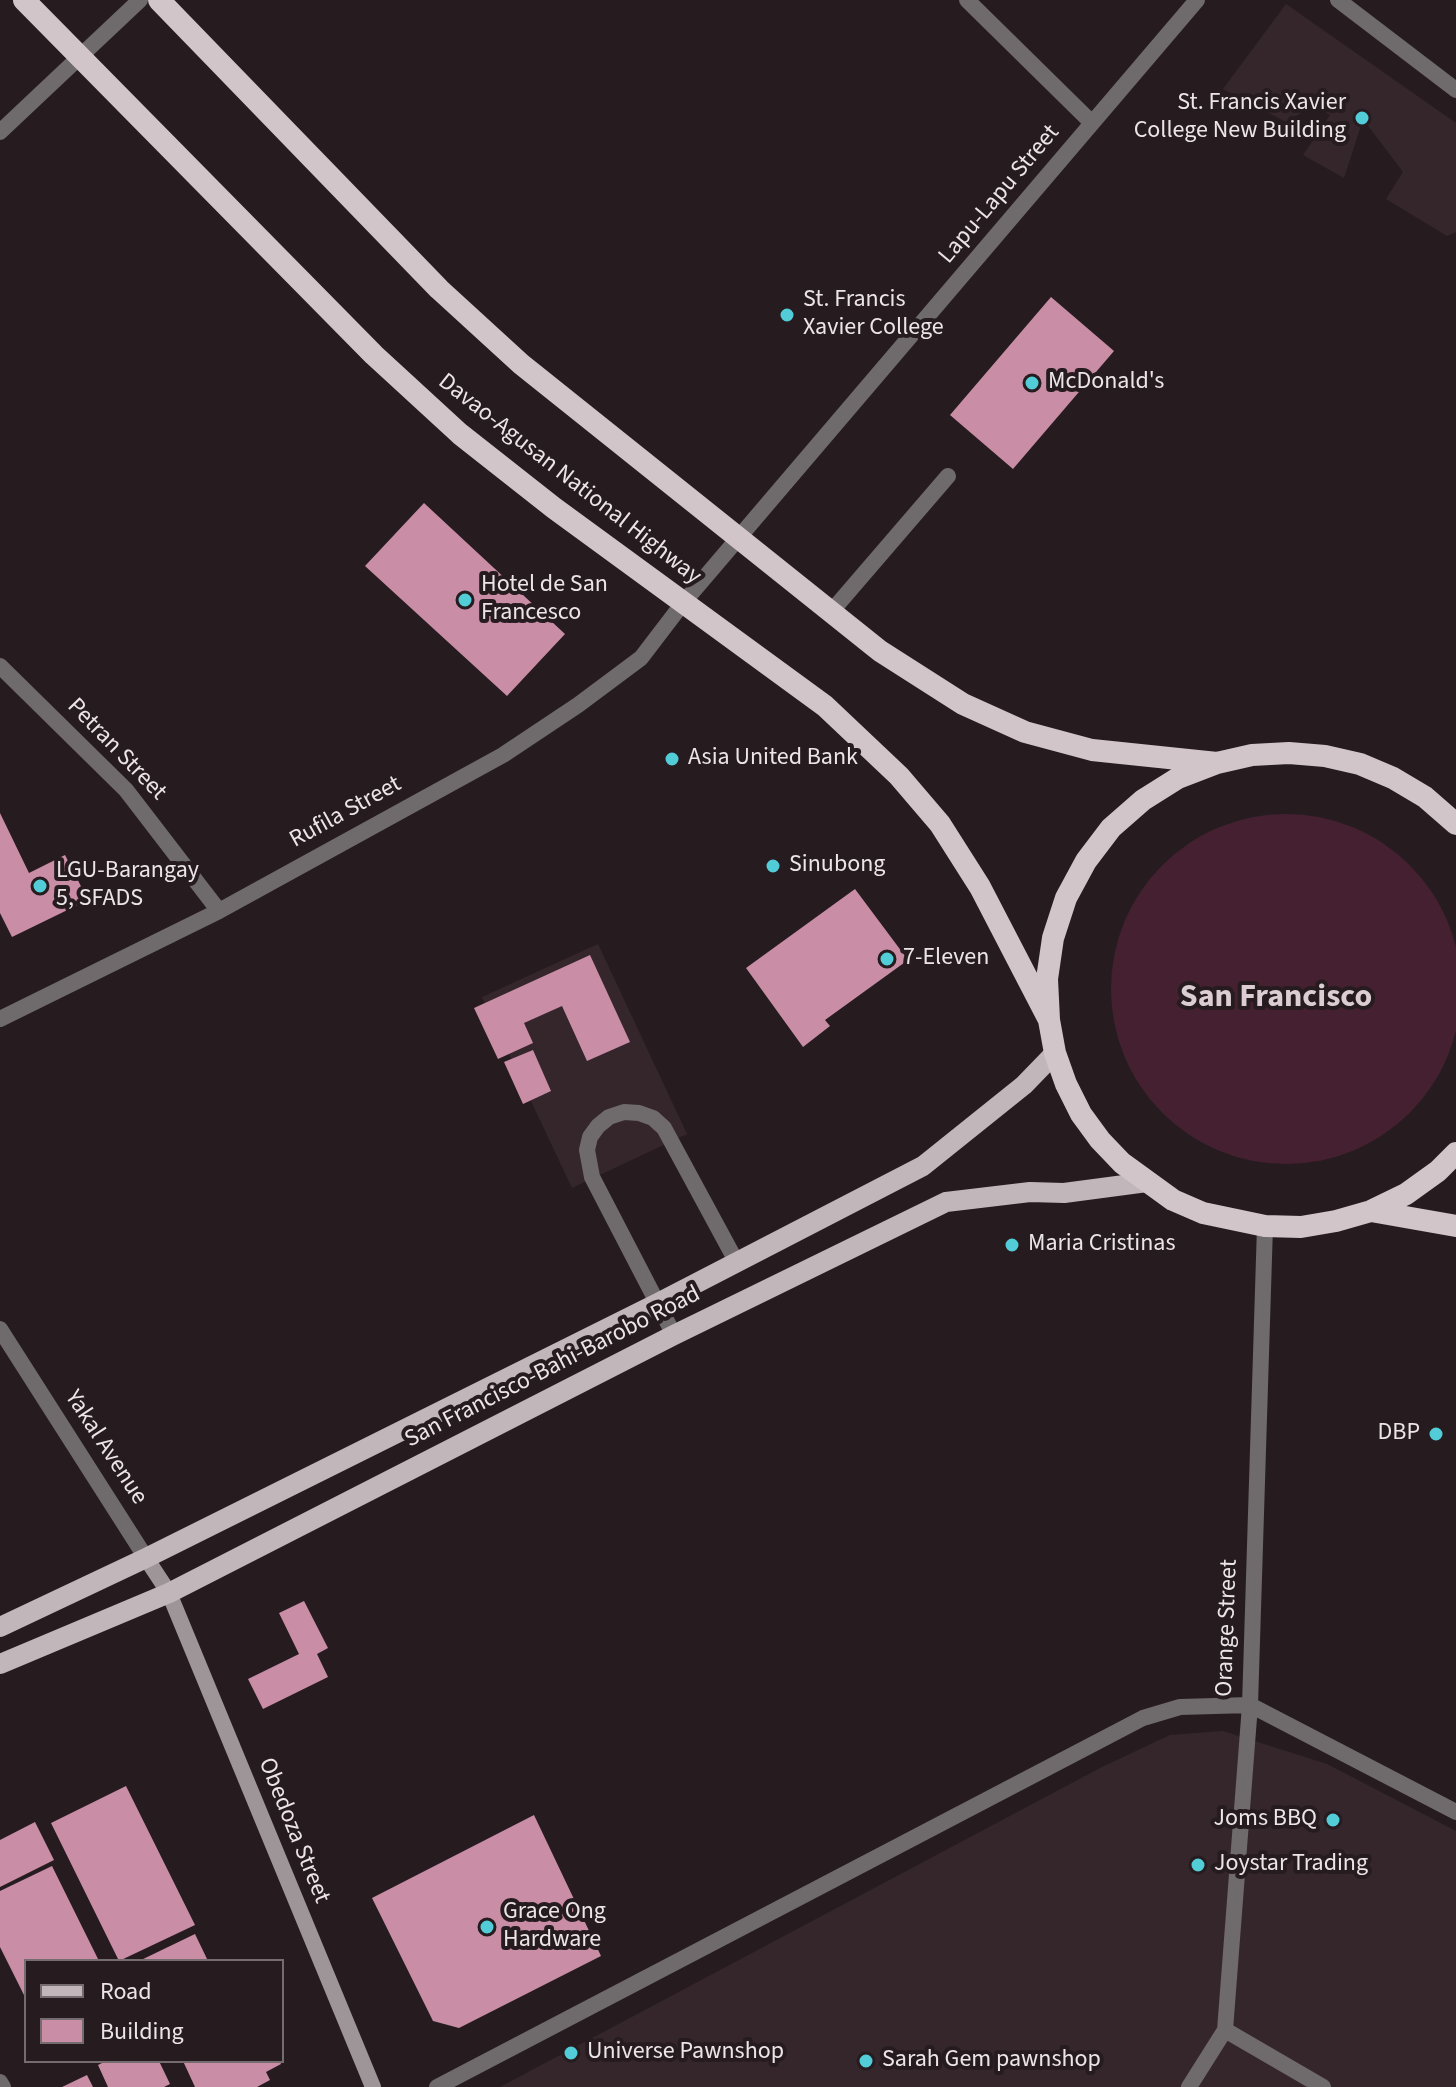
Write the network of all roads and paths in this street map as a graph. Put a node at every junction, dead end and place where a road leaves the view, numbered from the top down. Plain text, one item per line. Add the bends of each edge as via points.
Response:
1 (24, 0) edge
2 (140, 0) edge
3 (159, 0) edge
4 (967, 0) edge
5 (1197, 0) edge
6 (1338, 0) edge
7 (80, 59) junction
8 (1456, 90) edge
9 (1092, 123) junction
10 (0, 132) edge
11 (948, 476) dead end
12 (739, 539) junction
13 (683, 603) junction
14 (831, 612) junction
15 (0, 666) edge
16 (1217, 763) junction
17 (1456, 824) edge
18 (219, 911) junction
19 (0, 1019) edge
20 (1049, 1020) junction
21 (1055, 1053) junction
22 (1456, 1153) edge
23 (1147, 1182) junction
24 (1371, 1211) junction
25 (1265, 1226) junction
26 (1456, 1226) edge
27 (736, 1261) junction
28 (658, 1303) junction
29 (0, 1329) edge
30 (674, 1335) junction
31 (146, 1558) junction
32 (169, 1593) junction
33 (0, 1627) edge
34 (0, 1664) edge
35 (1250, 1705) junction
36 (1456, 1812) edge
37 (1225, 2030) junction
38 (373, 2087) edge
39 (437, 2087) edge
40 (1189, 2087) edge
41 (1323, 2087) edge

1 - 7 highway, Davao-Agusan National Highway
2 - 7 street
3 - 12 highway via 439,289 521,364
4 - 9 street
5 - 9 street, Lapu-Lapu Street
6 - 8 street
7 - 10 street
7 - 13 highway, Davao-Agusan National Highway via 374,355 460,434
9 - 12 street, Lapu-Lapu Street
11 - 14 street
12 - 13 street, Lapu-Lapu Street
12 - 14 highway
13 - 18 street, Rufila Street via 641,658 503,755
13 - 20 highway, Davao-Agusan National Highway via 825,706 899,776 940,824 980,887
14 - 16 highway via 963,704 1025,732 1092,750
15 - 18 street, Petran Street via 126,790
16 - 17 highway via 1289,753 1360,764 1425,797
16 - 20 highway via 1178,778 1143,800 1111,828 1086,861 1053,938
18 - 19 street, Rufila Street
20 - 21 highway
21 - 23 highway via 1090,1127
21 - 27 main road, San Francisco-Bahi-Barobo Road via 1024,1085 923,1166
22 - 24 highway via 1406,1194
23 - 25 highway via 1203,1213
23 - 30 main road, San Francisco-Bahi-Barobo Road via 946,1202
24 - 25 highway via 1301,1227
24 - 26 highway
25 - 35 street, Orange Street
27 - 28 main road, San Francisco-Bahi-Barobo Road
27 - 28 street via 664,1128 639,1113 609,1117 590,1137 587,1164
28 - 30 street
28 - 31 main road, San Francisco-Bahi-Barobo Road
29 - 31 street, Yakal Avenue
30 - 32 main road, San Francisco-Bahi-Barobo Road
31 - 32 main road, Yakal Avenue
31 - 33 main road, San Francisco-Bahi-Barobo Road
32 - 34 main road, San Francisco-Bahi-Barobo Road
32 - 38 main road, Obedoza Street
35 - 36 street
35 - 37 street, Orange Street
35 - 39 street via 1180,1707 1143,1718
37 - 40 street
37 - 41 street

